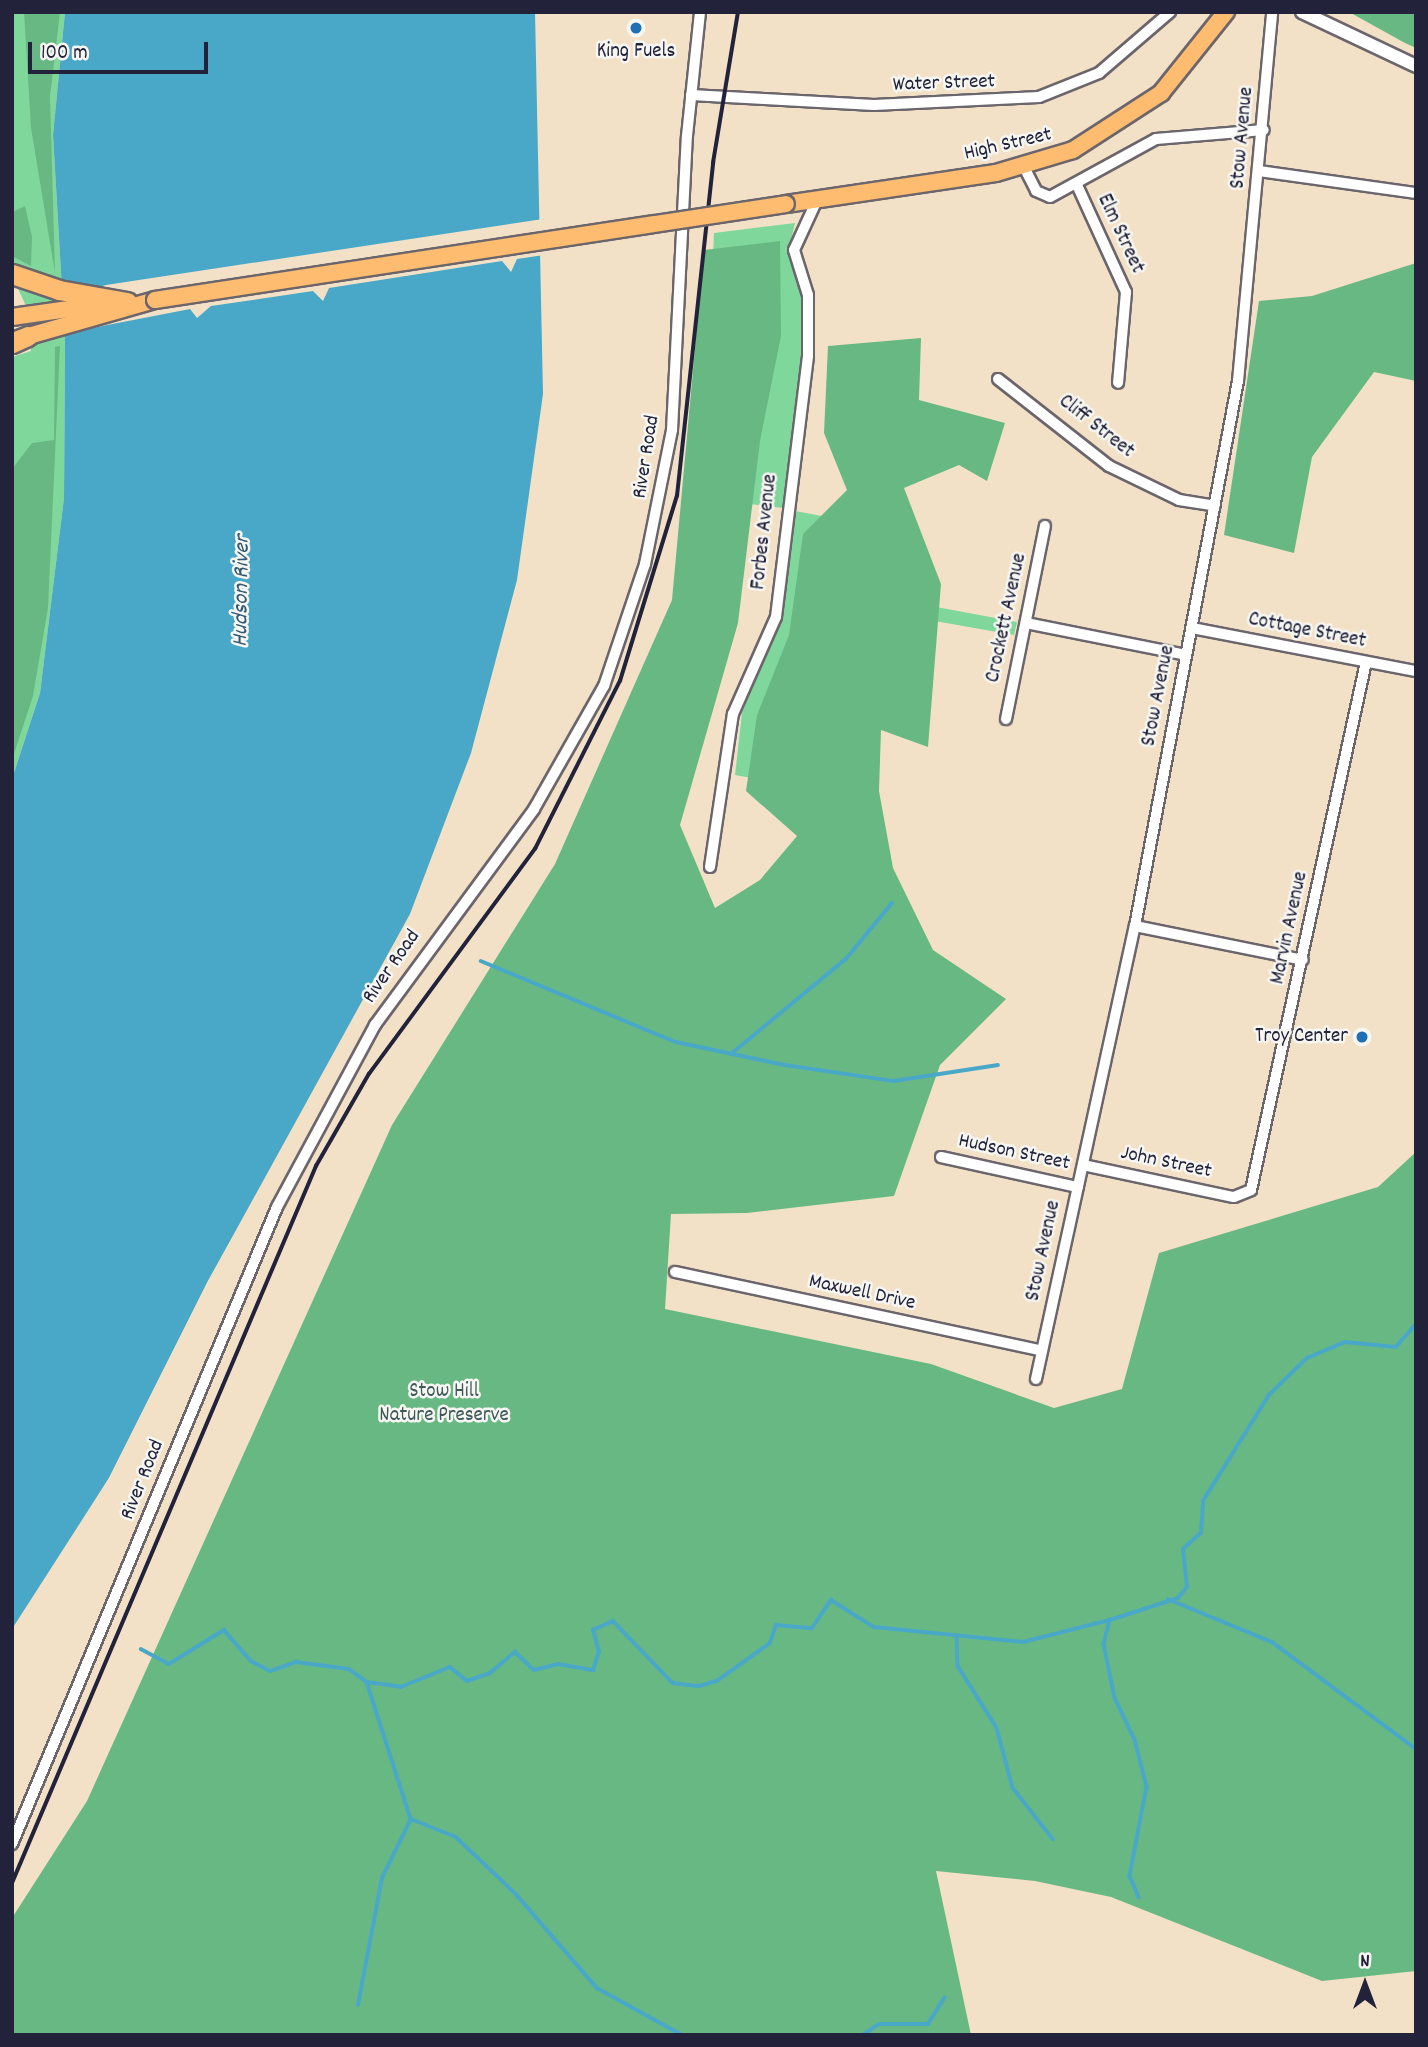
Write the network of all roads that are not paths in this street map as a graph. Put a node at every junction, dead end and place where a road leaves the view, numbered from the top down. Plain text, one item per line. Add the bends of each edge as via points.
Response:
1 (700, 12) edge
2 (1170, 12) edge
3 (1226, 12) edge
4 (1272, 12) edge
5 (1302, 12) edge
6 (1416, 66) edge
7 (691, 95) junction
8 (1264, 130) junction
9 (1024, 167) junction
10 (1259, 171) junction
11 (1077, 186) junction
12 (1416, 193) edge
13 (817, 199) junction
14 (12, 274) edge
15 (155, 300) junction
16 (127, 302) junction
17 (12, 317) edge
18 (18, 340) edge
19 (998, 379) dead end
20 (1118, 383) dead end
21 (1215, 506) junction
22 (1045, 526) dead end
23 (1026, 623) junction
24 (1192, 628) junction
25 (1186, 655) junction
26 (1366, 662) junction
27 (1416, 671) edge
28 (1006, 719) dead end
29 (710, 867) dead end
30 (1135, 926) junction
31 (1303, 960) junction
32 (941, 1157) dead end
33 (1083, 1165) junction
34 (1078, 1187) junction
35 (1241, 1196) joint
36 (675, 1272) dead end
37 (1042, 1351) junction
38 (1036, 1379) dead end
39 (12, 1844) edge

1 - 7 street, River Road
2 - 7 street, Water Street via 1099,72 1039,97 874,105
3 - 9 main road, High Street via 1179,75 1139,111 1095,139
4 - 8 street, Stow Avenue
5 - 6 street
7 - 39 street, River Road via 672,430 645,564 604,686 534,809 375,1025 277,1207
8 - 10 street, Stow Avenue
8 - 11 street via 1156,139
9 - 11 street via 1042,195
9 - 13 main road, High Street
10 - 12 street
10 - 21 street, Stow Avenue via 1238,381
11 - 20 street, Elm Street via 1126,292
13 - 15 main road, High Street, bridge
13 - 29 street, Forbes Avenue via 794,250 808,295 808,356 776,617 733,714
14 - 16 highway via 59,290
15 - 16 main road
15 - 18 main road
16 - 17 main road
19 - 21 street, Cliff Street via 1109,466 1180,500
21 - 24 street, Stow Avenue
22 - 23 street, Crockett Avenue
23 - 25 street
23 - 28 street, Crockett Avenue
24 - 25 street, Stow Avenue
24 - 26 street, Cottage Street
25 - 30 street, Stow Avenue
26 - 27 street, Cottage Street
26 - 31 street, Marvin Avenue
30 - 31 street
30 - 33 street, Stow Avenue
31 - 35 street, Marvin Avenue via 1253,1184
32 - 34 street, Hudson Street
33 - 34 street, Stow Avenue
33 - 35 street, John Street
34 - 37 street, Stow Avenue
36 - 37 street, Maxwell Drive
37 - 38 street, Stow Avenue

